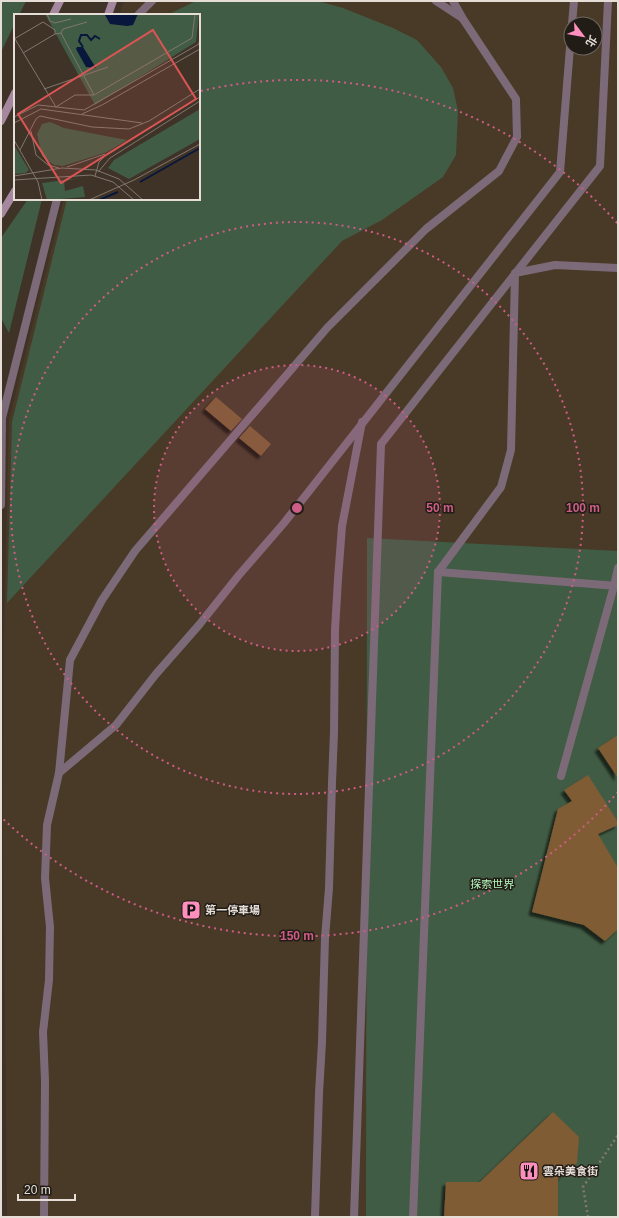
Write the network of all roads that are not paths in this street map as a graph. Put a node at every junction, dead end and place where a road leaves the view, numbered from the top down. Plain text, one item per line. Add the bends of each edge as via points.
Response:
1 (60, 1) edge
2 (113, 1) edge
3 (152, 1) edge
4 (436, 1) edge
5 (453, 1) edge
6 (574, 1) edge
7 (608, 1) edge
8 (54, 14) edge
9 (108, 14) edge
10 (139, 14) edge
11 (573, 16) edge
12 (463, 19) junction
13 (569, 56) edge
14 (14, 95) edge
15 (1, 121) edge
16 (14, 193) edge
17 (57, 200) edge
18 (1, 214) edge
19 (618, 268) edge
20 (515, 273) junction
21 (2, 416) edge
22 (363, 421) junction
23 (1, 505) edge
24 (618, 568) edge
25 (438, 572) junction
26 (616, 586) edge
27 (59, 773) junction
28 (561, 776) dead end
29 (44, 1217) edge
30 (315, 1217) edge
31 (354, 1217) edge
32 (414, 1217) edge

1 - 8 street
2 - 9 street
3 - 10 street
4 - 12 street
5 - 12 street
6 - 11 street
7 - 20 street via 600,166
12 - 27 street via 516,100 517,137 499,171 426,229 327,328 135,551 102,600 70,660
13 - 22 street via 560,172
14 - 15 street
16 - 18 street
17 - 21 street
19 - 20 street via 555,265
20 - 25 street via 511,450 500,487
20 - 31 street via 381,444
21 - 23 street
22 - 27 street via 284,523 156,674 116,726
22 - 30 street via 342,526 338,579 329,888
24 - 26 street
25 - 26 street
25 - 32 street
26 - 28 street
27 - 29 street via 46,832 45,878 50,927 49,980 43,1032

